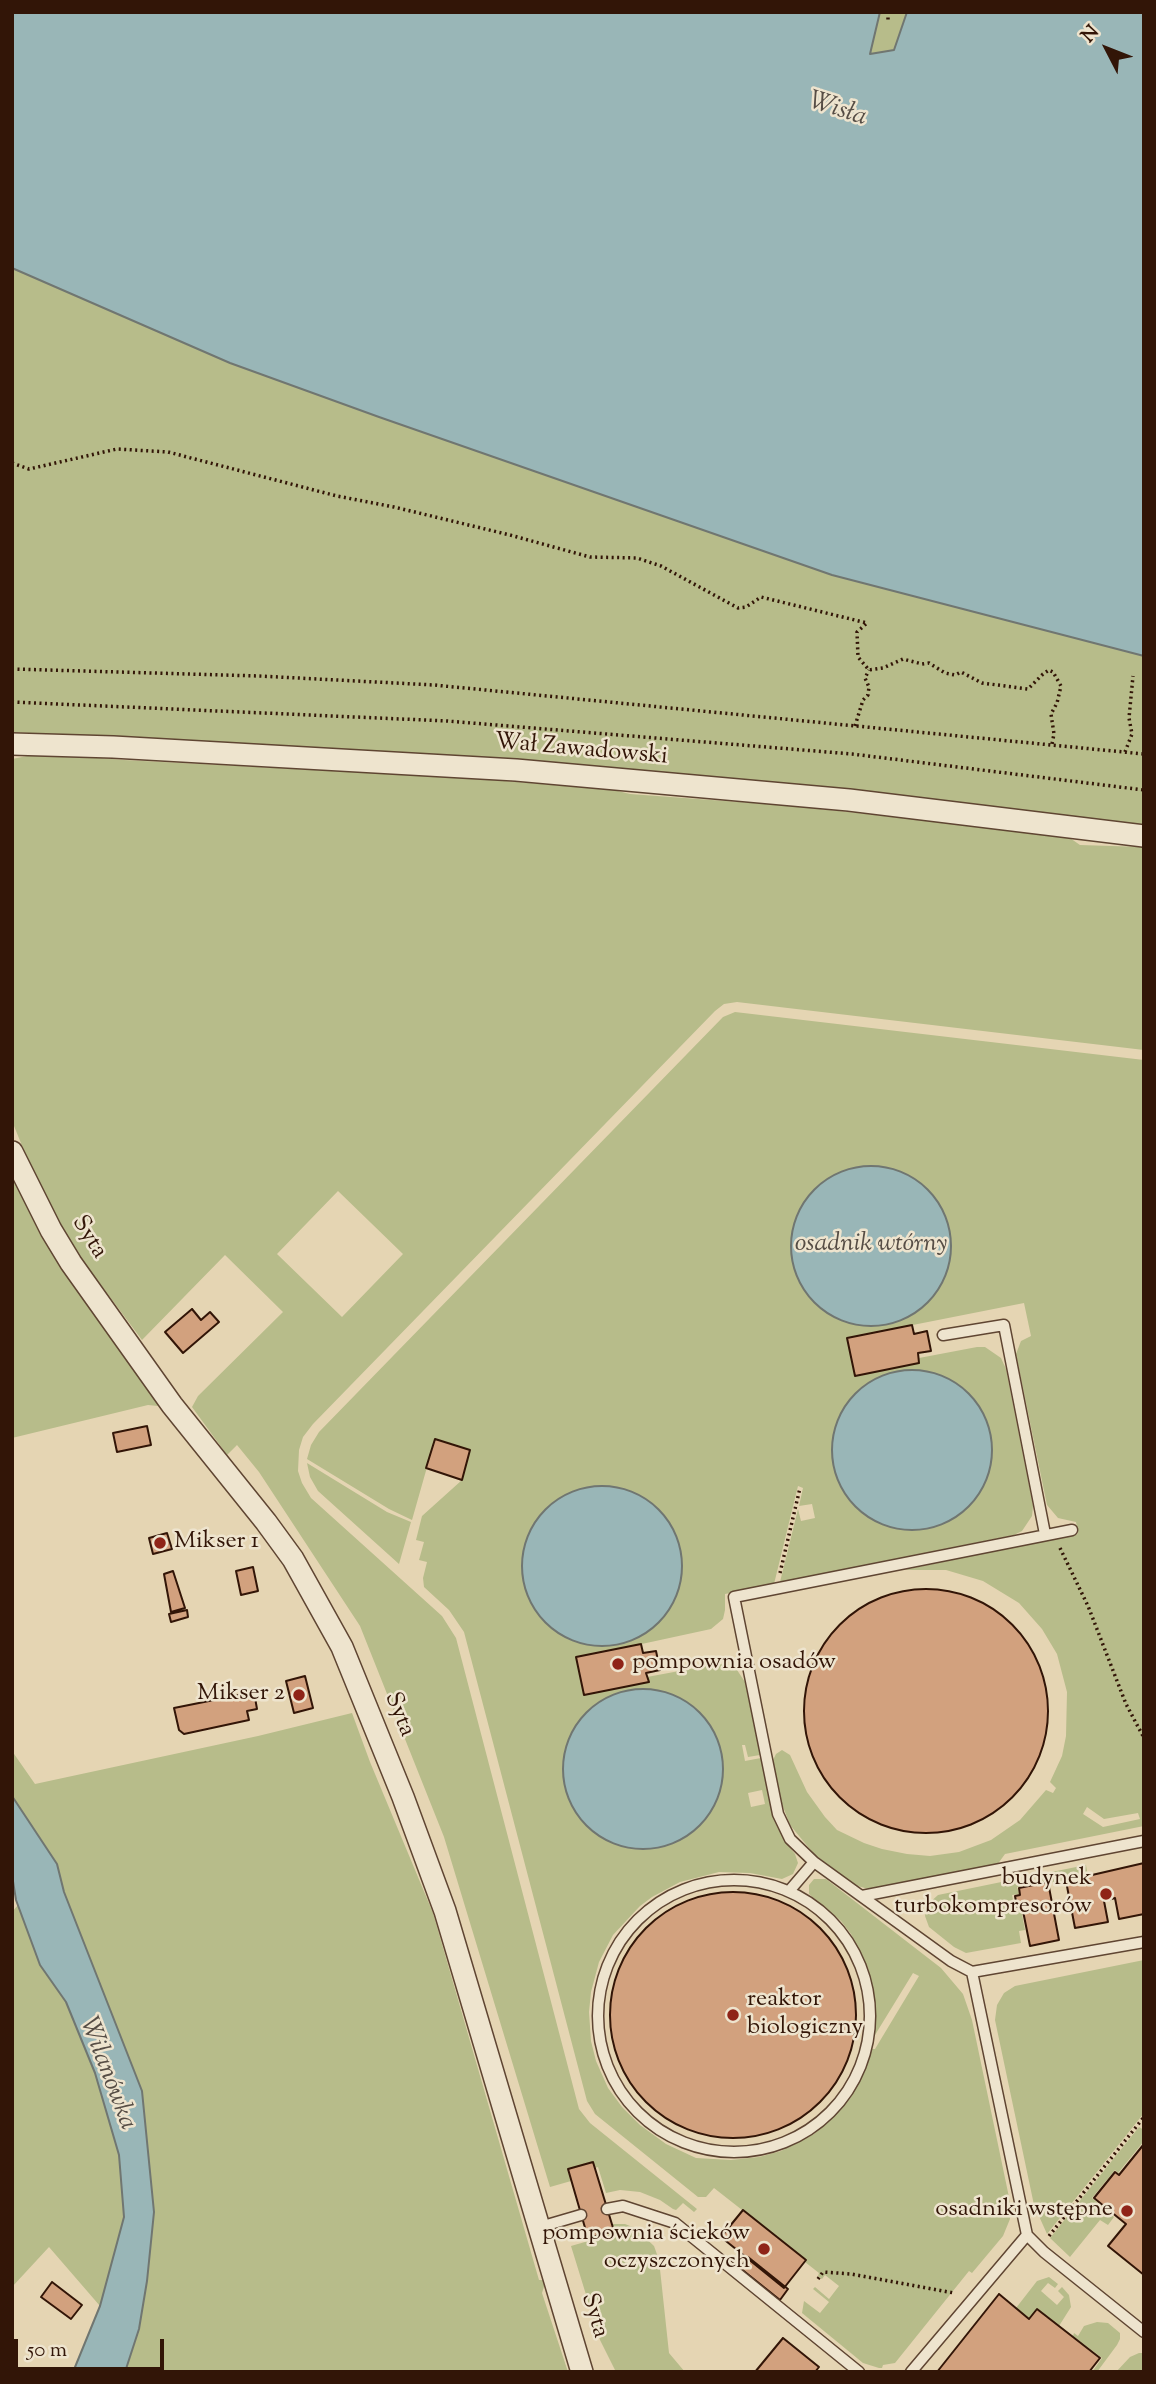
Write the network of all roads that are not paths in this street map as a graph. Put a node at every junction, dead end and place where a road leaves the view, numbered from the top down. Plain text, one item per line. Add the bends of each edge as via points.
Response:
1 (12, 744) edge
2 (1144, 836) edge
3 (12, 1152) edge
4 (943, 1335) dead end
5 (1072, 1530) dead end
6 (1050, 1537) junction
7 (1144, 1841) edge
8 (814, 1862) junction
9 (790, 1890) junction
10 (863, 1896) junction
11 (1144, 1942) edge
12 (972, 1972) junction
13 (607, 2209) dead end
14 (581, 2215) dead end
15 (540, 2227) junction
16 (1027, 2235) junction
17 (1144, 2332) edge
18 (583, 2372) edge
19 (859, 2372) edge
20 (911, 2372) edge

1 - 2 street, Wał Zawadowski via 516,770 849,800
3 - 15 street, Syta via 71,1263 172,1405 293,1559 342,1647 445,1911
4 - 6 lane via 1004,1325
5 - 6 lane
6 - 8 lane via 734,1597 778,1814 790,1839
7 - 10 lane
8 - 9 lane
8 - 10 lane
9 - 9 lane via 824,1912 850,1942 866,1979 871,2020 864,2060 852,2084 817,2124 782,2144 742,2153 702,2149 664,2134 635,2111 613,2080 600,2045 597,2007 616,1948 647,1909 680,1890 716,1880 753,1880
10 - 12 lane
11 - 12 lane
12 - 16 lane
13 - 19 lane via 623,2206 675,2223
14 - 15 lane
15 - 18 street, Syta
16 - 17 lane
16 - 20 lane

